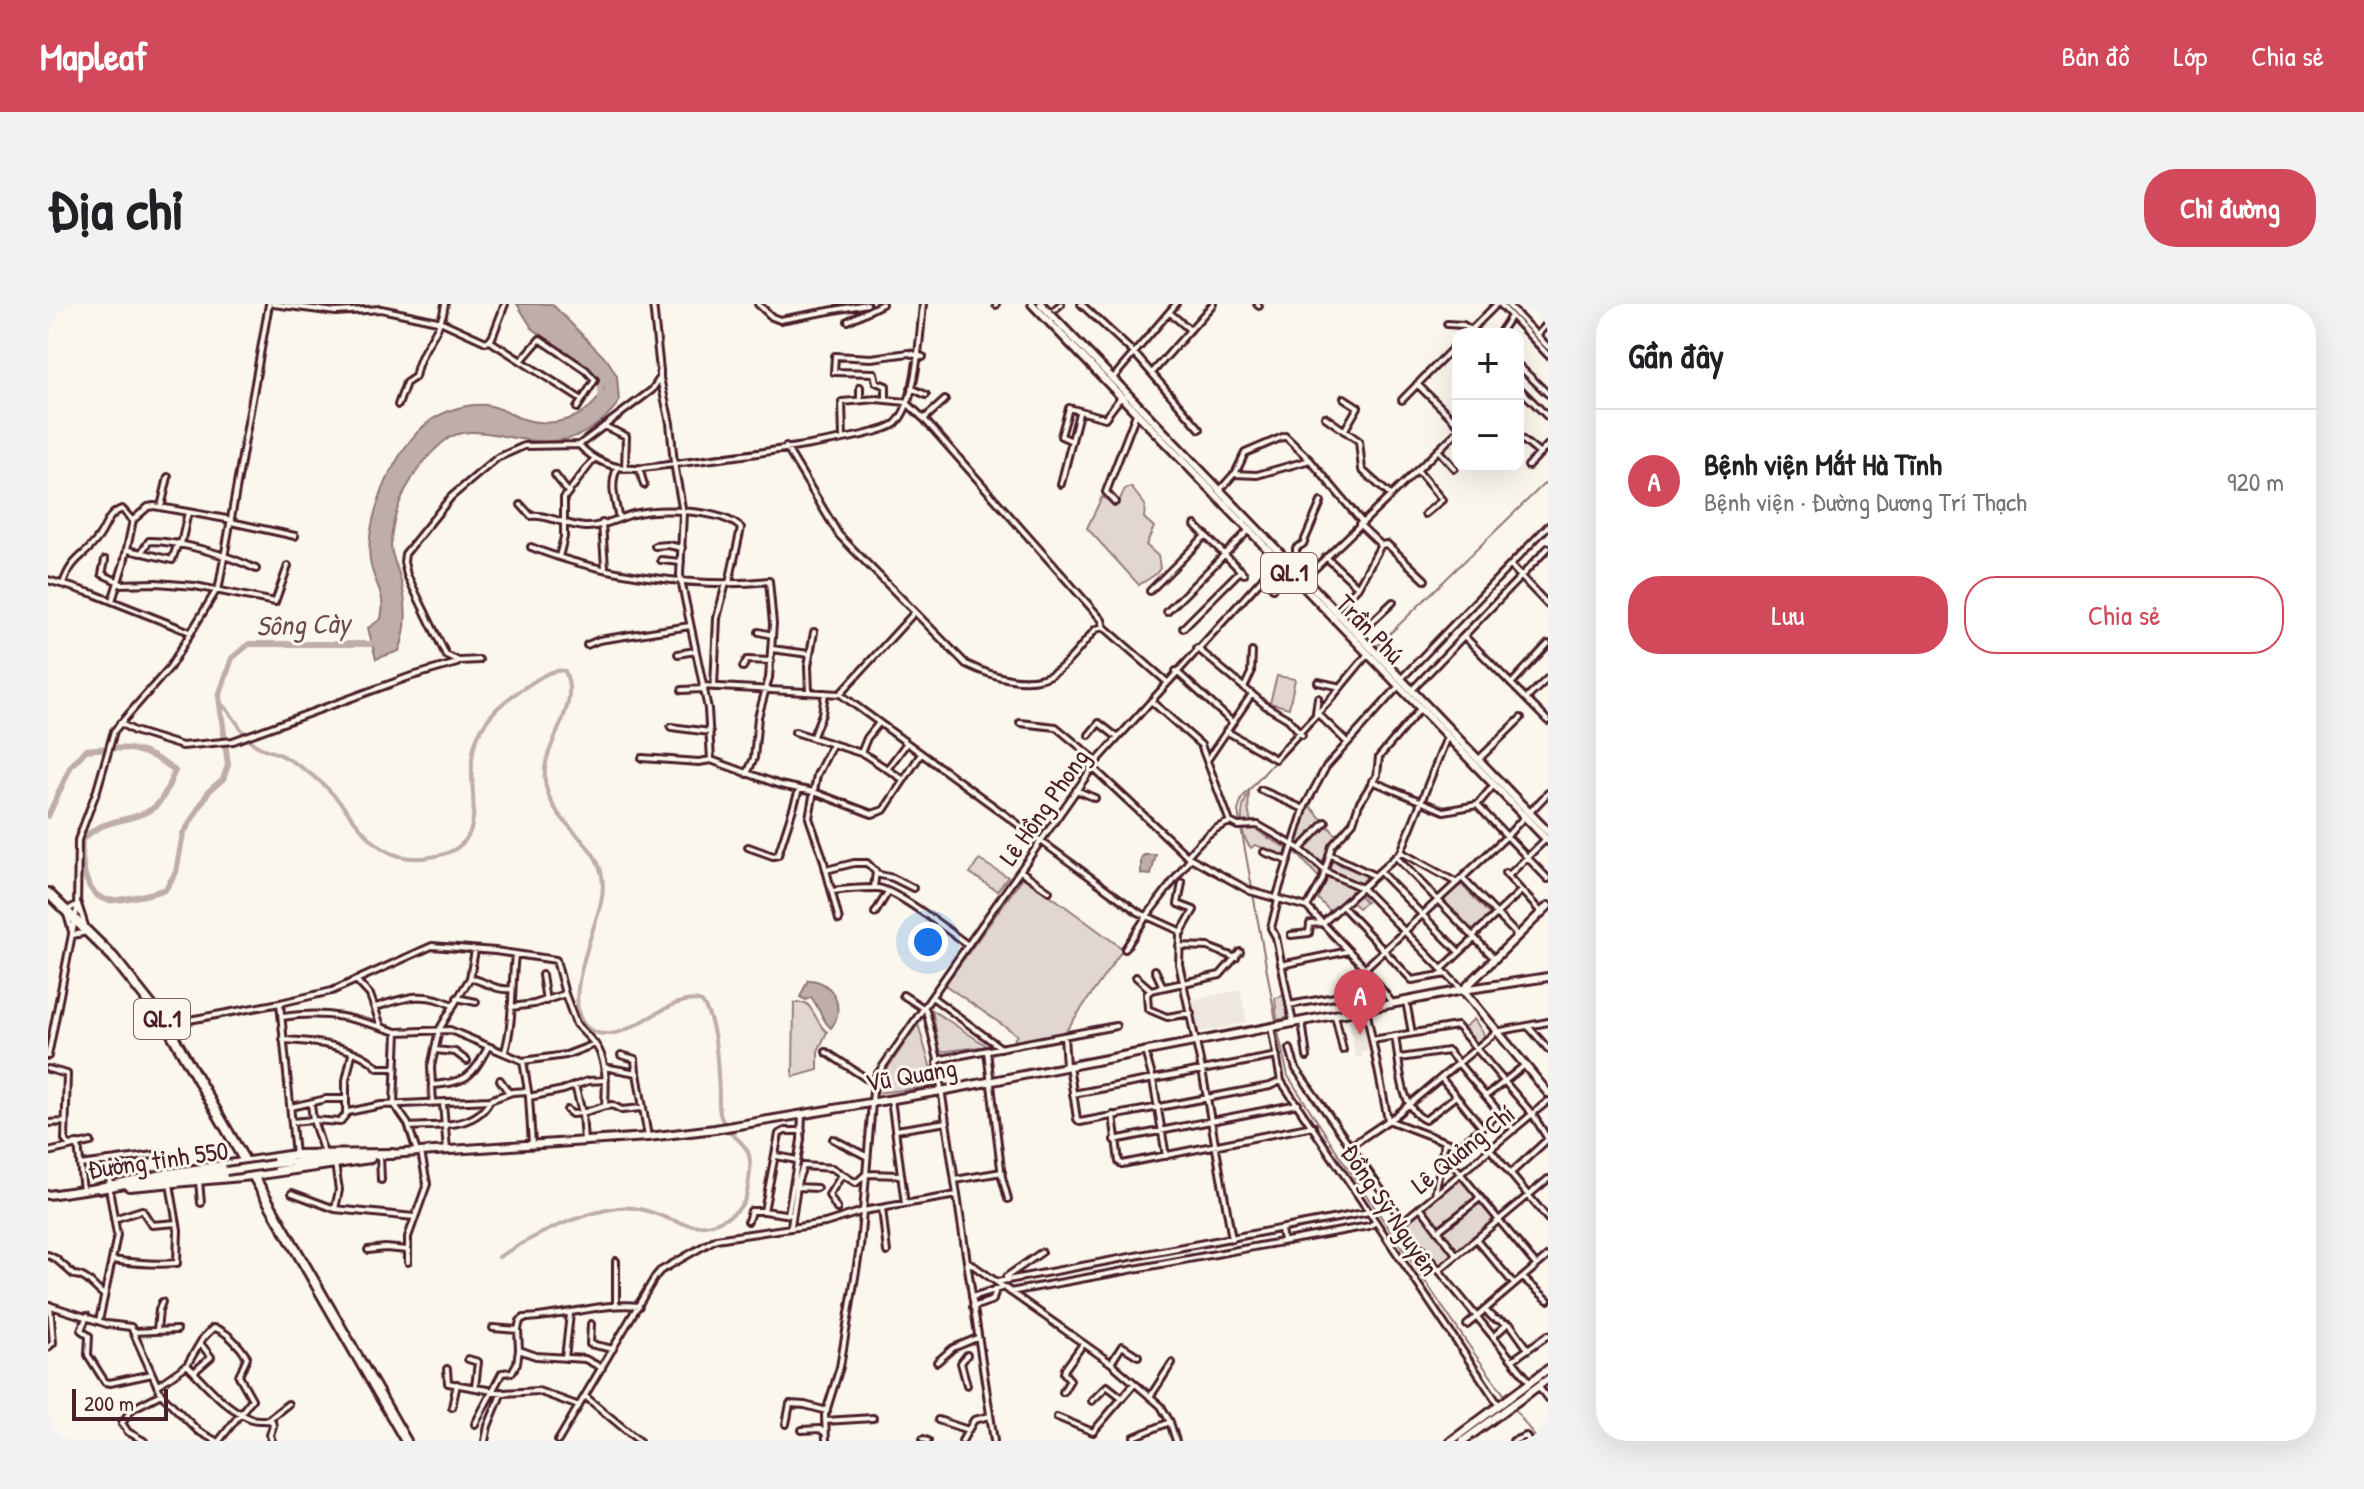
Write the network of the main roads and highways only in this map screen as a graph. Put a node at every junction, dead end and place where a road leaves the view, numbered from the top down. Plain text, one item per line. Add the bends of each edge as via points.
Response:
1 (1032, 304) edge
2 (1041, 304) edge
3 (1110, 381) junction
4 (1217, 494) junction
5 (1280, 559) junction
6 (1301, 581) junction
7 (1526, 815) junction
8 (1547, 837) edge
9 (50, 895) edge
10 (1548, 906) edge
11 (1484, 970) junction
12 (1548, 977) edge
13 (1485, 987) junction
14 (1463, 990) junction
15 (1480, 1011) junction
16 (1548, 1093) edge
17 (392, 1154) junction
18 (246, 1161) junction
19 (274, 1164) joint
20 (253, 1175) junction
21 (105, 1187) junction
22 (48, 1195) edge
23 (1548, 1369) edge
24 (1548, 1379) edge
25 (1518, 1396) junction
26 (1502, 1406) junction
27 (406, 1441) edge
28 (1451, 1441) edge
29 (1463, 1441) edge

1 - 3 main road, Trần Phú / QL.1
2 - 3 main road, Trần Phú / QL.1
3 - 4 main road, Trần Phú / QL.1
3 - 4 main road, Trần Phú / QL.1
4 - 5 main road, Trần Phú / QL.1
4 - 5 main road, Trần Phú / QL.1
5 - 6 main road, Trần Phú / QL.1
5 - 6 main road, Trần Phú / QL.1
6 - 7 main road, Trần Phú / QL.1
6 - 7 main road, Trần Phú / QL.1 via 1412,690
7 - 8 main road, Trần Phú / QL.1
9 - 18 highway, QL.1 via 129,975 166,1024
10 - 11 main road
11 - 13 main road
11 - 14 main road
12 - 13 main road, Vũ Quang
13 - 14 main road, Vũ Quang
13 - 15 main road via 1476,999
14 - 15 main road
14 - 17 main road, Vũ Quang via 715,1129
15 - 16 main road
17 - 18 highway via 324,1153
17 - 19 main road, Vũ Quang
17 - 20 highway
18 - 20 highway, QL.1
18 - 21 highway
19 - 21 main road, Đường tỉnh 550, bridge
20 - 21 highway
20 - 27 highway, QL.1
21 - 22 main road, Đường tỉnh 550
23 - 25 main road
24 - 25 main road
25 - 26 main road
25 - 26 main road
26 - 28 main road
26 - 29 main road

